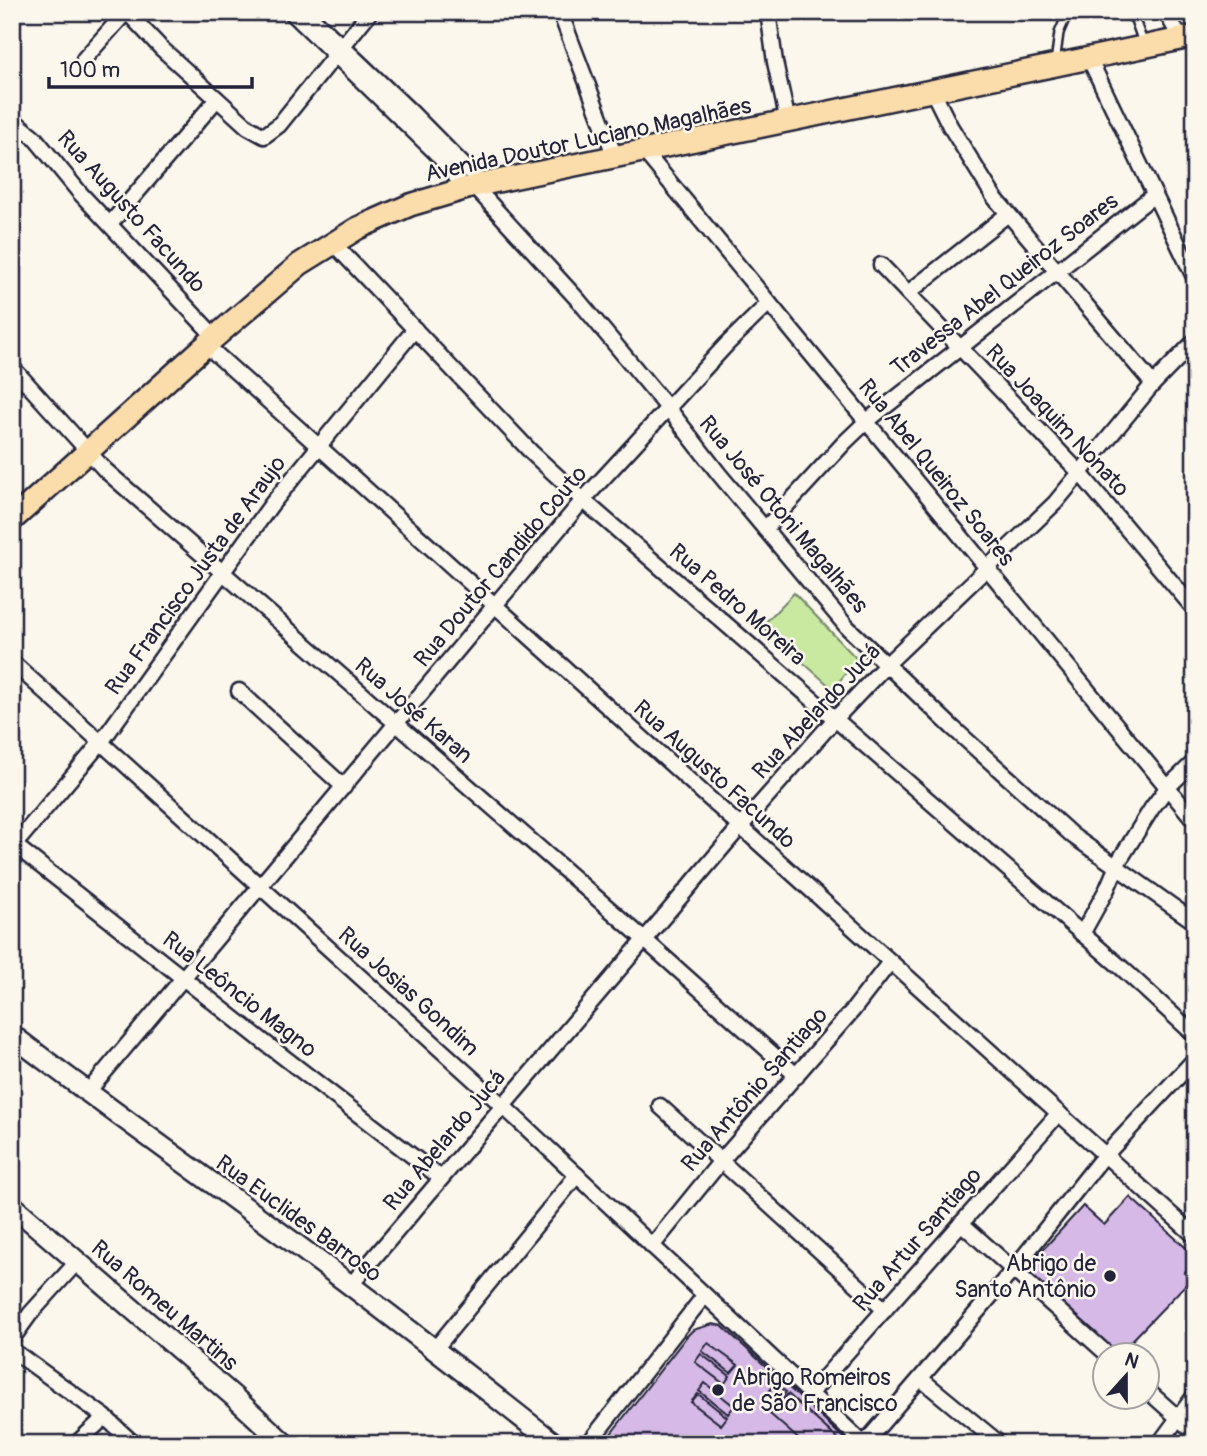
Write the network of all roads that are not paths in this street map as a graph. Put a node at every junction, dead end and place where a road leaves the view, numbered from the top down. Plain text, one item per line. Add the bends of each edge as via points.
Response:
1 (126, 12) edge
2 (291, 12) edge
3 (306, 12) edge
4 (370, 12) edge
5 (560, 12) edge
6 (768, 12) edge
7 (1068, 12) edge
8 (1127, 12) edge
9 (1166, 12) edge
10 (1188, 37) edge
11 (1145, 46) junction
12 (340, 52) junction
13 (1088, 56) junction
14 (84, 59) dead end
15 (1055, 64) junction
16 (933, 92) junction
17 (217, 99) junction
18 (13, 120) edge
19 (788, 122) junction
20 (644, 151) junction
21 (615, 157) junction
22 (473, 186) junction
23 (1154, 195) junction
24 (1008, 214) junction
25 (110, 224) junction
26 (332, 243) junction
27 (881, 265) dead end
28 (1057, 271) junction
29 (1195, 279) edge
30 (908, 293) junction
31 (769, 303) junction
32 (415, 329) junction
33 (210, 341) junction
34 (1195, 341) edge
35 (960, 349) junction
36 (12, 367) edge
37 (1153, 384) junction
38 (668, 408) junction
39 (867, 421) junction
40 (317, 447) junction
41 (87, 452) junction
42 (1080, 472) junction
43 (583, 500) junction
44 (12, 520) edge
45 (765, 528) junction
46 (986, 569) junction
47 (222, 573) junction
48 (494, 605) junction
49 (1195, 610) edge
50 (12, 662) edge
51 (887, 665) junction
52 (239, 691) dead end
53 (836, 718) junction
54 (396, 725) junction
55 (102, 741) junction
56 (1195, 761) edge
57 (344, 787) junction
58 (1167, 788) junction
59 (1195, 821) edge
60 (740, 827) junction
61 (13, 845) edge
62 (1116, 867) junction
63 (258, 887) junction
64 (1189, 918) dead end
65 (1082, 934) junction
66 (645, 940) junction
67 (890, 962) junction
68 (184, 979) junction
69 (12, 1035) edge
70 (1195, 1035) edge
71 (1195, 1059) edge
72 (797, 1076) junction
73 (87, 1093) junction
74 (503, 1106) junction
75 (660, 1106) dead end
76 (1059, 1113) junction
77 (1105, 1155) junction
78 (721, 1161) junction
79 (577, 1175) junction
80 (441, 1178) junction
81 (12, 1205) edge
82 (961, 1223) junction
83 (1195, 1236) edge
84 (652, 1246) junction
85 (77, 1262) junction
86 (1013, 1270) junction
87 (350, 1286) junction
88 (704, 1296) junction
89 (886, 1310) junction
90 (12, 1339) edge
91 (1092, 1341) edge
92 (435, 1349) junction
93 (12, 1350) edge
94 (921, 1378) junction
95 (809, 1395) junction
96 (1195, 1395) edge
97 (1162, 1404) edge
98 (105, 1417) junction
99 (1177, 1418) junction
100 (1195, 1433) edge
101 (76, 1444) edge
102 (134, 1444) edge
103 (285, 1444) edge
104 (555, 1444) edge
105 (588, 1444) edge
106 (864, 1444) edge
107 (1000, 1444) edge
108 (1158, 1444) edge

1 - 14 street
1 - 17 street
2 - 12 street
3 - 12 street
4 - 12 street
5 - 21 street
6 - 19 street
7 - 15 lane via 1059,33
8 - 11 lane
9 - 10 street
10 - 11 main road, Avenida Doutor Luciano Magalhães
11 - 13 main road, Avenida Doutor Luciano Magalhães
12 - 17 street via 268,135 258,134
12 - 22 street, Rua José Otoni Magalhães
13 - 15 main road, Avenida Doutor Luciano Magalhães
13 - 23 street
15 - 16 main road, Avenida Doutor Luciano Magalhães
16 - 19 main road, Avenida Doutor Luciano Magalhães
16 - 24 street via 980,176
17 - 25 street
18 - 25 street, Rua Augusto Facundo
19 - 20 main road, Avenida Doutor Luciano Magalhães
20 - 21 main road, Avenida Doutor Luciano Magalhães
20 - 31 street, Rua Abel Queiroz Soares
21 - 22 main road, Avenida Doutor Luciano Magalhães
22 - 26 main road, Avenida Doutor Luciano Magalhães via 410,205
22 - 38 street, Rua José Otoni Magalhães via 579,301
23 - 28 street, Travessa Abel Queiroz Soares
23 - 29 street
24 - 28 street
24 - 30 street
25 - 33 street, Rua Augusto Facundo
26 - 32 street, Rua Pedro Moreira
26 - 33 main road, Avenida Doutor Luciano Magalhães via 300,264
27 - 30 street, Rua Joaquim Nonato
28 - 35 street, Travessa Abel Queiroz Soares
28 - 37 street
30 - 35 street, Rua Joaquim Nonato
31 - 38 street, Rua Doutor Candido Couto
31 - 39 street, Rua Abel Queiroz Soares
32 - 40 street, Rua Francisco Justa de Araujo
32 - 43 street, Rua Pedro Moreira
33 - 40 street, Rua Augusto Facundo
33 - 41 main road, Avenida Doutor Luciano Magalhães
34 - 37 street, Rua Abelardo Jucá
35 - 39 street, Travessa Abel Queiroz Soares
35 - 42 street, Rua Joaquim Nonato
36 - 41 street, Rua José Karan
37 - 42 street, Rua Abelardo Jucá
38 - 43 street, Rua Doutor Candido Couto
38 - 45 street, Rua José Otoni Magalhães
39 - 45 street, Travessa Abel Queiroz Soares
39 - 46 street, Rua Abel Queiroz Soares
40 - 47 street, Rua Francisco Justa de Araujo
40 - 48 street, Rua Augusto Facundo
41 - 44 main road, Avenida Doutor Luciano Magalhães
41 - 47 street, Rua José Karan
42 - 46 street, Rua Abelardo Jucá via 1055,503
42 - 49 street, Rua Joaquim Nonato
43 - 48 street, Rua Doutor Candido Couto
43 - 53 street, Rua Pedro Moreira
45 - 51 street, Rua José Otoni Magalhães via 847,627
46 - 51 street, Rua Abelardo Jucá
46 - 58 street, Rua Abel Queiroz Soares
47 - 54 street, Rua José Karan
47 - 55 street, Rua Francisco Justa de Araujo
48 - 54 street, Rua Doutor Candido Couto
48 - 60 street, Rua Augusto Facundo
50 - 55 street, Rua Josias Gondim
51 - 53 street, Rua Abelardo Jucá
51 - 62 street, Rua José Otoni Magalhães via 1035,803
52 - 57 street
53 - 60 street, Rua Abelardo Jucá
53 - 65 street, Rua Pedro Moreira
54 - 57 street, Rua Doutor Candido Couto
54 - 66 street, Rua José Karan
55 - 61 street, Rua Francisco Justa de Araujo
55 - 63 street, Rua Josias Gondim
56 - 58 street
57 - 63 street, Rua Doutor Candido Couto
58 - 59 street, Rua Abel Queiroz Soares
58 - 62 street
60 - 66 street, Rua Abelardo Jucá
60 - 67 street, Rua Augusto Facundo
61 - 68 street, Rua Leôncio Magno
62 - 64 street, Rua José Otoni Magalhães
62 - 65 street
63 - 68 street, Rua Doutor Candido Couto
63 - 74 street, Rua Josias Gondim
65 - 70 street, Rua Pedro Moreira
66 - 72 street, Rua José Karan
66 - 74 street, Rua Abelardo Jucá
67 - 72 street, Rua Antônio Santiago
67 - 76 street, Rua Augusto Facundo
68 - 73 street, Rua Doutor Candido Couto
68 - 80 street, Rua Leôncio Magno
69 - 73 street, Rua Euclides Barroso
71 - 77 street
72 - 78 street, Rua Antônio Santiago
73 - 87 street, Rua Euclides Barroso
74 - 79 street, Rua Josias Gondim
74 - 80 street, Rua Abelardo Jucá
75 - 78 street
76 - 77 street, Rua Augusto Facundo
76 - 82 street, Rua Artur Santiago
77 - 83 street, Rua Augusto Facundo
77 - 86 street
78 - 84 street, Rua Antônio Santiago
78 - 89 street
79 - 84 street, Rua Josias Gondim
79 - 92 street
80 - 87 street, Rua Abelardo Jucá
81 - 85 street, Rua Romeu Martins
82 - 86 street
82 - 89 street, Rua Artur Santiago
84 - 88 street, Rua Josias Gondim
85 - 90 street
85 - 103 street, Rua Romeu Martins
86 - 91 street
86 - 94 street
87 - 92 street, Rua Euclides Barroso
88 - 95 street, Rua Josias Gondim
88 - 105 street
89 - 95 street, Rua Artur Santiago
92 - 104 street, Rua Euclides Barroso
93 - 98 street
94 - 106 street
94 - 107 street
95 - 106 street, Rua Josias Gondim
96 - 99 street
97 - 99 street
98 - 101 street
98 - 102 street
99 - 100 street
99 - 108 street

